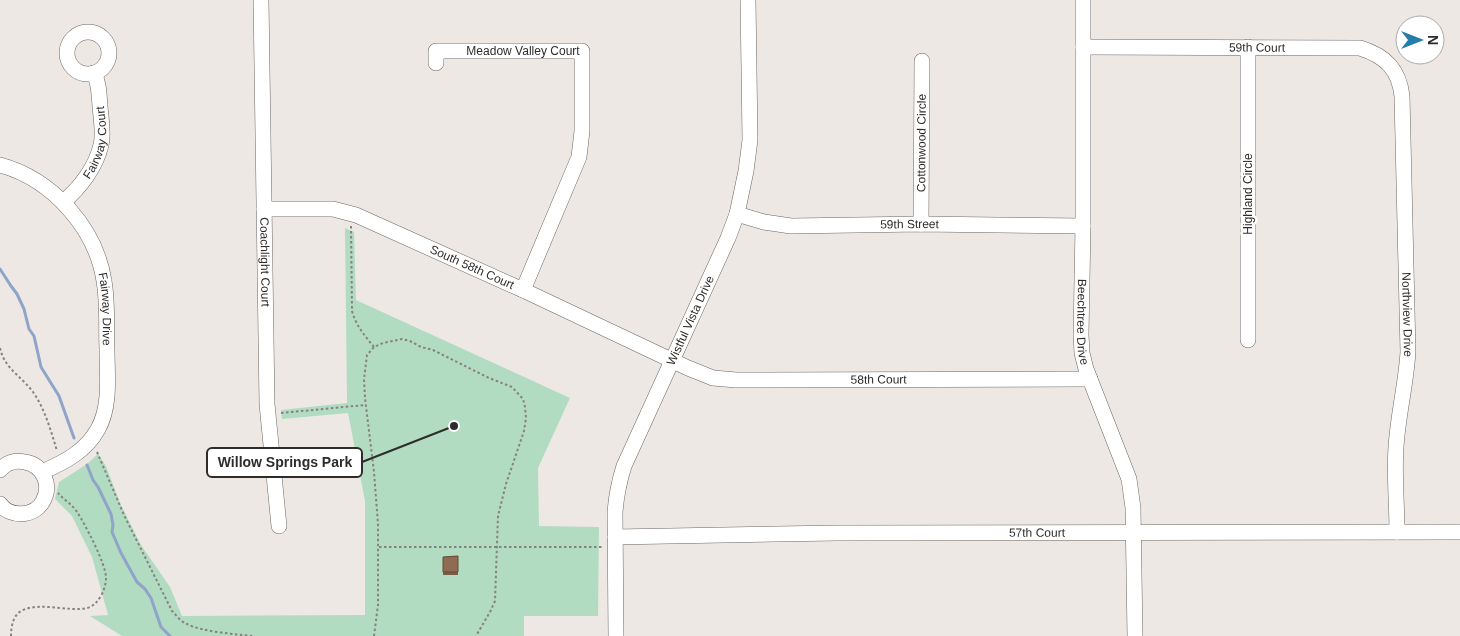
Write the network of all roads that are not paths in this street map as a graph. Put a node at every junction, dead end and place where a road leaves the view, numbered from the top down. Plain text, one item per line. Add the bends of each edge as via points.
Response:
1 (261, 0) edge
2 (748, 0) edge
3 (1083, 0) edge
4 (1083, 47) junction
5 (1248, 47) junction
6 (922, 61) dead end
7 (436, 64) dead end
8 (94, 73) dead end
9 (1402, 96) joint
10 (0, 165) edge
11 (63, 202) junction
12 (264, 208) junction
13 (737, 214) junction
14 (921, 224) junction
15 (1083, 226) junction
16 (523, 290) junction
17 (1248, 340) dead end
18 (672, 360) junction
19 (1090, 379) junction
20 (0, 454) edge
21 (20, 461) junction
22 (0, 470) edge
23 (42, 472) junction
24 (0, 504) edge
25 (7, 515) edge
26 (279, 526) dead end
27 (1134, 532) junction
28 (1397, 532) junction
29 (1460, 532) edge
30 (615, 542) junction
31 (616, 636) edge
32 (1135, 636) edge

1 - 12 street, Coachlight Court
2 - 13 street, Wistful Vista Drive via 750,140
3 - 4 street, Beechtree Drive
4 - 5 street, 59th Court
4 - 15 street, Beechtree Drive
5 - 9 street, 59th Court via 1371,51 1397,74
5 - 17 street, Highland Circle
6 - 14 street, Cottonwood Circle
7 - 16 street, Meadow Valley Court via 436,51 582,51 579,157
8 - 11 street, Fairway Court via 98,81 101,144 87,176
9 - 28 street, Northview Drive via 1408,352 1396,449
10 - 11 street, Fairway Drive via 27,176
11 - 23 street, Fairway Drive via 88,236 104,279 107,399 103,420 85,447 68,460
12 - 16 street, South 58th Court via 333,209 356,215
12 - 26 street, Coachlight Court via 267,404
13 - 14 street, 59th Street via 791,226
13 - 18 street, Wistful Vista Drive
14 - 15 street, 59th Street
15 - 19 street, Beechtree Drive via 1081,335 1082,353
16 - 18 street, South 58th Court
18 - 19 street, 58th Court via 705,375 728,380
18 - 30 street, Wistful Vista Drive via 624,466 616,500
19 - 27 street, Beechtree Drive via 1130,479
20 - 21 street
21 - 22 street via 7,464
21 - 23 street via 37,466
23 - 25 street via 46,480 43,501 24,514
24 - 25 street
27 - 28 street, 57th Court
27 - 30 street, 57th Court via 838,533
27 - 32 street, Beechtree Drive
28 - 29 street, 57th Court
30 - 31 street, Wistful Vista Drive

